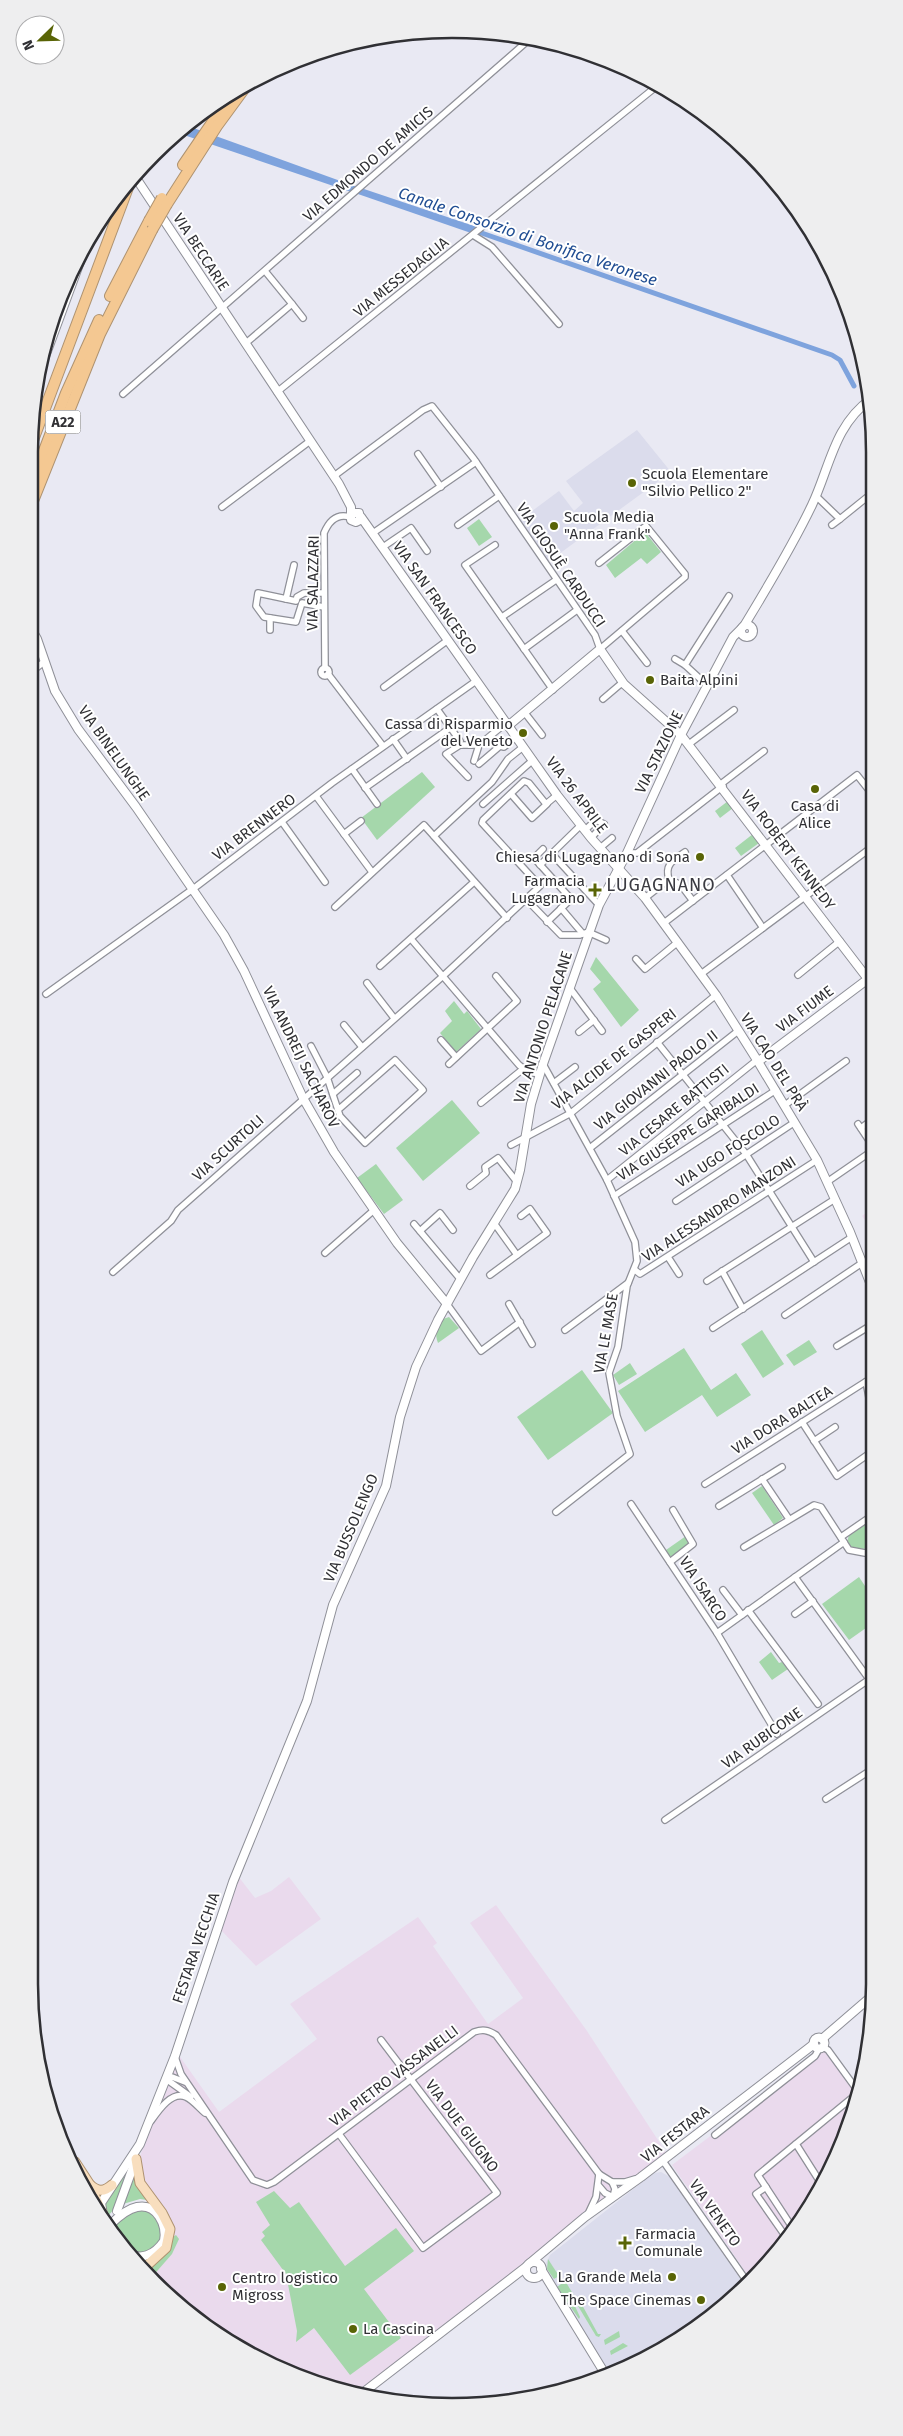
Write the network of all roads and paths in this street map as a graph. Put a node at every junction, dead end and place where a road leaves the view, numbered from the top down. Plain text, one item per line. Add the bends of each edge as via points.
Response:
1 (524, 44) edge
2 (652, 90) edge
3 (235, 99) edge
4 (226, 104) edge
5 (214, 124) junction
6 (137, 182) edge
7 (121, 202) edge
8 (120, 203) edge
9 (150, 226) junction
10 (472, 235) junction
11 (265, 270) junction
12 (292, 304) junction
13 (222, 308) junction
14 (303, 318) dead end
15 (559, 324) dead end
16 (246, 343) junction
17 (277, 392) junction
18 (123, 394) dead end
19 (863, 406) edge
20 (40, 409) edge
21 (38, 426) edge
22 (301, 428) joint
23 (310, 441) junction
24 (418, 454) dead end
25 (476, 462) junction
26 (38, 467) edge
27 (334, 476) junction
28 (441, 487) junction
29 (38, 489) edge
30 (499, 496) junction
31 (816, 496) junction
32 (866, 498) edge
33 (222, 507) dead end
34 (356, 516) junction
35 (840, 519) junction
36 (458, 525) dead end
37 (832, 525) dead end
38 (372, 532) junction
39 (495, 545) dead end
40 (383, 547) junction
41 (426, 551) dead end
42 (598, 563) dead end
43 (294, 565) dead end
44 (556, 580) junction
45 (324, 593) junction
46 (729, 596) dead end
47 (286, 599) junction
48 (299, 602) junction
49 (324, 607) junction
50 (577, 610) junction
51 (502, 617) junction
52 (270, 618) junction
53 (745, 627) junction
54 (270, 630) dead end
55 (622, 631) junction
56 (448, 640) junction
57 (38, 645) edge
58 (728, 647) junction
59 (524, 649) junction
60 (600, 649) junction
61 (675, 659) dead end
62 (45, 661) junction
63 (647, 663) dead end
64 (685, 665) junction
65 (38, 667) edge
66 (476, 681) junction
67 (623, 682) junction
68 (708, 686) junction
69 (384, 687) dead end
70 (552, 690) junction
71 (603, 699) dead end
72 (437, 709) junction
73 (734, 710) dead end
74 (525, 713) junction
75 (507, 724) junction
76 (450, 728) junction
77 (542, 735) dead end
78 (681, 735) junction
79 (516, 737) junction
80 (393, 739) junction
81 (460, 742) dead end
82 (689, 744) junction
83 (479, 745) junction
84 (383, 746) junction
85 (523, 747) junction
86 (764, 751) dead end
87 (407, 759) junction
88 (533, 760) junction
89 (352, 769) junction
90 (468, 777) dead end
91 (722, 785) junction
92 (866, 786) edge
93 (365, 788) junction
94 (511, 794) junction
95 (557, 795) junction
96 (316, 796) junction
97 (377, 804) dead end
98 (483, 804) dead end
99 (547, 804) junction
100 (361, 821) dead end
101 (282, 822) junction
102 (583, 828) junction
103 (344, 834) junction
104 (434, 836) junction
105 (591, 838) junction
106 (612, 838) dead end
107 (767, 844) junction
108 (600, 848) junction
109 (543, 849) dead end
110 (866, 851) edge
111 (684, 852) dead end
112 (628, 853) junction
113 (552, 854) junction
114 (540, 865) junction
115 (618, 869) junction
116 (372, 872) junction
117 (727, 875) junction
118 (669, 879) junction
119 (325, 882) dead end
120 (474, 882) junction
121 (193, 889) junction
122 (806, 896) junction
123 (645, 898) junction
124 (526, 899) junction
125 (693, 901) junction
126 (599, 905) junction
127 (335, 907) dead end
128 (561, 908) junction
129 (507, 918) junction
130 (547, 922) junction
131 (664, 923) junction
132 (763, 928) junction
133 (586, 933) junction
134 (411, 939) junction
135 (606, 940) dead end
136 (840, 941) junction
137 (678, 942) junction
138 (636, 959) dead end
139 (380, 966) dead end
140 (701, 974) junction
141 (798, 975) dead end
142 (496, 976) dead end
143 (866, 976) edge
144 (442, 977) junction
145 (367, 982) dead end
146 (866, 984) edge
147 (569, 987) junction
148 (46, 994) dead end
149 (716, 995) junction
150 (394, 1018) junction
151 (594, 1020) junction
152 (344, 1025) dead end
153 (488, 1029) junction
154 (602, 1031) dead end
155 (738, 1031) junction
156 (579, 1032) dead end
157 (441, 1040) dead end
158 (656, 1042) junction
159 (311, 1046) dead end
160 (362, 1046) junction
161 (456, 1057) junction
162 (758, 1060) junction
163 (846, 1061) dead end
164 (449, 1064) dead end
165 (542, 1064) junction
166 (575, 1067) dead end
167 (523, 1069) junction
168 (357, 1073) dead end
169 (540, 1074) junction
170 (682, 1075) junction
171 (327, 1077) junction
172 (554, 1083) junction
173 (776, 1090) junction
174 (332, 1094) junction
175 (303, 1098) junction
176 (705, 1101) junction
177 (481, 1103) dead end
178 (785, 1105) junction
179 (338, 1110) junction
180 (571, 1113) junction
181 (795, 1122) junction
182 (866, 1123) edge
183 (723, 1125) junction
184 (866, 1136) edge
185 (524, 1138) junction
186 (511, 1145) dead end
187 (590, 1148) junction
188 (746, 1154) junction
189 (866, 1155) edge
190 (816, 1160) junction
191 (607, 1180) junction
192 (517, 1182) junction
193 (827, 1182) junction
194 (470, 1186) dead end
195 (770, 1191) junction
196 (614, 1196) junction
197 (835, 1198) junction
198 (676, 1201) dead end
199 (374, 1210) junction
200 (521, 1216) dead end
201 (414, 1224) dead end
202 (494, 1224) junction
203 (792, 1227) junction
204 (453, 1230) dead end
205 (420, 1231) junction
206 (852, 1237) junction
207 (325, 1253) dead end
208 (517, 1255) junction
209 (668, 1257) junction
210 (814, 1262) junction
211 (862, 1263) junction
212 (635, 1270) junction
213 (722, 1271) junction
214 (113, 1272) dead end
215 (866, 1273) edge
216 (679, 1274) dead end
217 (490, 1275) dead end
218 (461, 1280) junction
219 (707, 1281) dead end
220 (628, 1283) junction
221 (446, 1304) junction
222 (509, 1304) dead end
223 (743, 1309) junction
224 (786, 1315) dead end
225 (520, 1322) junction
226 (713, 1328) dead end
227 (866, 1328) edge
228 (564, 1330) dead end
229 (532, 1344) dead end
230 (837, 1346) dead end
231 (866, 1382) edge
232 (802, 1422) junction
233 (835, 1428) dead end
234 (814, 1441) junction
235 (866, 1456) edge
236 (782, 1466) dead end
237 (762, 1479) junction
238 (705, 1484) dead end
239 (631, 1504) dead end
240 (719, 1506) dead end
241 (673, 1510) dead end
242 (556, 1512) dead end
243 (789, 1519) junction
244 (866, 1521) edge
245 (843, 1540) junction
246 (744, 1548) dead end
247 (866, 1552) edge
248 (670, 1562) junction
249 (795, 1577) junction
250 (723, 1590) dead end
251 (813, 1601) junction
252 (748, 1610) junction
253 (795, 1614) dead end
254 (742, 1615) junction
255 (717, 1633) junction
256 (866, 1670) edge
257 (866, 1680) edge
258 (818, 1704) dead end
259 (777, 1734) dead end
260 (283, 1764) joint
261 (866, 1773) edge
262 (826, 1799) dead end
263 (665, 1820) dead end
264 (865, 2001) edge
265 (382, 2040) dead end
266 (818, 2047) junction
267 (175, 2056) junction
268 (166, 2079) junction
269 (411, 2079) junction
270 (189, 2085) junction
271 (853, 2085) edge
272 (848, 2102) edge
273 (211, 2119) junction
274 (150, 2122) junction
275 (339, 2134) junction
276 (715, 2135) dead end
277 (140, 2144) junction
278 (796, 2144) junction
279 (672, 2154) junction
280 (136, 2160) junction
281 (663, 2160) junction
282 (80, 2167) edge
283 (670, 2170) junction
284 (599, 2174) junction
285 (642, 2177) junction
286 (818, 2178) edge
287 (612, 2182) junction
288 (90, 2185) junction
289 (112, 2185) junction
290 (599, 2186) junction
291 (766, 2187) junction
292 (94, 2194) edge
293 (613, 2197) junction
294 (156, 2206) junction
295 (103, 2208) edge
296 (117, 2211) junction
297 (585, 2217) junction
298 (110, 2218) edge
299 (110, 2219) edge
300 (790, 2224) edge
301 (783, 2233) edge
302 (552, 2245) junction
303 (140, 2257) edge
304 (148, 2265) edge
305 (528, 2268) junction
306 (540, 2271) junction
307 (744, 2277) edge
308 (603, 2370) edge
309 (367, 2390) edge

1 - 11 street, VIA EDMONDO DE AMICIS
2 - 10 street, VIA MESSEDAGLIA
3 - 5 highway, A22
4 - 5 highway, A22
5 - 9 highway, A22, bridge
6 - 13 street, VIA BECCARIE
7 - 21 highway
8 - 20 highway
9 - 26 highway, A22 via 93,332
9 - 29 highway, A22 via 100,334
10 - 15 street via 492,247
10 - 17 street, VIA MESSEDAGLIA
11 - 12 street
11 - 13 street, VIA EDMONDO DE AMICIS
12 - 14 street
12 - 16 street
13 - 16 street, VIA BECCARIE
13 - 18 street, VIA EDMONDO DE AMICIS
16 - 17 street, VIA BECCARIE
17 - 22 street, VIA BECCARIE
19 - 31 street, VIA STAZIONE via 842,429
22 - 23 street, VIA SAN FRANCESCO
23 - 27 street, VIA SAN FRANCESCO
23 - 33 street
24 - 28 street
25 - 27 street, VIA GIOSUÈ CARDUCCI via 434,408 429,406
25 - 28 street
25 - 30 street, VIA GIOSUÈ CARDUCCI
27 - 34 street, VIA SAN FRANCESCO
28 - 38 street
30 - 36 street, VIA GIOSUÈ CARDUCCI
30 - 44 street, VIA GIOSUÈ CARDUCCI
31 - 35 street
31 - 53 street, VIA STAZIONE via 781,566
32 - 35 street
34 - 38 street, VIA SAN FRANCESCO
34 - 45 street, VIA SALAZZARI via 333,519 324,533
35 - 37 street
38 - 40 street, VIA SAN FRANCESCO
39 - 51 street via 465,565
40 - 41 street via 411,528
40 - 56 street, VIA SAN FRANCESCO
42 - 55 street via 646,526 685,574 684,579
43 - 47 street
44 - 50 street, VIA GIOSUÈ CARDUCCI
44 - 51 street
45 - 48 street via 304,594 297,597
45 - 49 street, VIA SALAZZARI
46 - 64 street
47 - 48 street
47 - 52 street via 258,592 256,606 264,617
48 - 49 street
48 - 52 street via 296,622
49 - 84 street, VIA SALAZZARI via 324,674
50 - 59 street
50 - 60 street, VIA GIOSUÈ CARDUCCI via 595,635
51 - 59 street
52 - 54 street
53 - 58 street, VIA STAZIONE
53 - 58 street via 742,635 745,637
55 - 60 street
55 - 63 street
56 - 66 street, VIA SAN FRANCESCO
56 - 69 street
57 - 62 street, VIA BINELUNGHE
58 - 68 street, VIA STAZIONE
59 - 70 street
60 - 67 street, VIA ROBERT KENNEDY
60 - 70 street
61 - 64 street
62 - 65 street
62 - 121 street, VIA BINELUNGHE via 55,691 78,729
64 - 68 street
66 - 72 street, VIA BRENNERO
66 - 75 street, VIA SAN FRANCESCO
67 - 71 street
67 - 78 street, VIA ROBERT KENNEDY
68 - 78 street, VIA STAZIONE
70 - 74 street
72 - 76 street
72 - 80 street, VIA BRENNERO
73 - 82 street
74 - 75 street
74 - 77 street
75 - 79 street, VIA 26 APRILE
75 - 83 street
76 - 81 street
76 - 87 street
78 - 82 street, VIA ROBERT KENNEDY
78 - 112 street, VIA STAZIONE
79 - 83 street via 477,762
79 - 85 street, VIA 26 APRILE
80 - 84 street, VIA BRENNERO
80 - 87 street
82 - 91 street, VIA ROBERT KENNEDY
83 - 90 street via 460,745 446,754
84 - 89 street, VIA BRENNERO
85 - 88 street, VIA 26 APRILE
85 - 104 street via 508,759 492,782
86 - 91 street
87 - 93 street
88 - 95 street, VIA 26 APRILE
88 - 98 street
89 - 93 street
89 - 96 street, VIA BRENNERO
91 - 107 street, VIA ROBERT KENNEDY
91 - 112 street via 637,853
92 - 107 street via 857,775
93 - 97 street
94 - 99 street via 524,781
94 - 99 street via 532,818
94 - 124 street, VIA SCURTOLI via 483,820 482,825 540,886
95 - 99 street
95 - 102 street, VIA 26 APRILE
96 - 101 street, VIA BRENNERO
96 - 103 street
100 - 103 street
101 - 119 street
101 - 121 street, VIA BRENNERO
102 - 105 street, VIA 26 APRILE
102 - 105 street via 596,820 604,824
102 - 113 street
103 - 116 street
104 - 116 street via 424,825
104 - 120 street
105 - 108 street, VIA 26 APRILE
106 - 108 street
107 - 117 street
107 - 122 street, VIA ROBERT KENNEDY
108 - 115 street, VIA 26 APRILE
109 - 114 street via 534,858
110 - 122 street
111 - 118 street via 668,864
112 - 115 street, VIA STAZIONE
113 - 114 street
113 - 126 street
114 - 128 street via 571,899
115 - 123 street, VIA CAO DEL PRÀ
115 - 126 street, VIA ANTONIO PELACANE
116 - 127 street
117 - 125 street
117 - 132 street
118 - 123 street
118 - 125 street via 681,885
120 - 129 street
120 - 134 street
121 - 148 street, VIA BRENNERO
121 - 175 street, VIA ANDREIJ SACHAROV via 244,971
122 - 132 street
122 - 136 street, VIA ROBERT KENNEDY
123 - 131 street, VIA CAO DEL PRÀ
124 - 129 street, VIA SCURTOLI
124 - 130 street
125 - 131 street
126 - 133 street, VIA ANTONIO PELACANE
128 - 130 street
128 - 133 street
129 - 144 street, VIA SCURTOLI
130 - 133 street via 561,935
131 - 137 street, VIA CAO DEL PRÀ
132 - 140 street
133 - 135 street
133 - 147 street, VIA ANTONIO PELACANE
134 - 139 street
134 - 144 street
136 - 141 street
136 - 143 street, VIA ROBERT KENNEDY
137 - 138 street via 645,970
137 - 140 street, VIA CAO DEL PRÀ
140 - 149 street, VIA CAO DEL PRÀ
142 - 153 street via 517,1001
144 - 150 street, VIA SCURTOLI
144 - 153 street
145 - 150 street
146 - 162 street, VIA FIUME
147 - 151 street
147 - 165 street, VIA ANTONIO PELACANE
149 - 155 street, VIA CAO DEL PRÀ
149 - 158 street, VIA ALCIDE DE GASPERI
150 - 160 street, VIA SCURTOLI
151 - 154 street
151 - 156 street
152 - 160 street
153 - 161 street
153 - 167 street
155 - 162 street, VIA CAO DEL PRÀ
155 - 170 street, VIA GIOVANNI PAOLO II
157 - 161 street
158 - 170 street
158 - 180 street, VIA ALCIDE DE GASPERI
159 - 171 street
160 - 171 street, VIA SCURTOLI
161 - 164 street
162 - 173 street, VIA CAO DEL PRÀ
162 - 176 street, VIA CESARE BATTISTI
163 - 178 street
165 - 169 street, VIA ANTONIO PELACANE
165 - 172 street
166 - 172 street
167 - 169 street
167 - 177 street
168 - 174 street
169 - 185 street, VIA ANTONIO PELACANE
170 - 176 street
170 - 187 street, VIA GIOVANNI PAOLO II
171 - 174 street
171 - 175 street, VIA SCURTOLI
172 - 180 street
173 - 178 street, VIA CAO DEL PRÀ
173 - 183 street, VIA GIUSEPPE GARIBALDI
174 - 179 street
175 - 199 street, VIA ANDREIJ SACHAROV via 334,1152
175 - 214 street, VIA SCURTOLI
176 - 183 street
176 - 191 street, VIA CESARE BATTISTI
178 - 181 street, VIA CAO DEL PRÀ
179 - 179 street via 365,1143 423,1090 395,1060
180 - 185 street, VIA ALCIDE DE GASPERI
180 - 187 street
181 - 188 street, VIA UGO FOSCOLO
181 - 190 street, VIA CAO DEL PRÀ
182 - 184 street via 859,1126
183 - 188 street
183 - 196 street, VIA GIUSEPPE GARIBALDI
185 - 186 street, VIA ALCIDE DE GASPERI
185 - 192 street, VIA ANTONIO PELACANE
187 - 191 street
188 - 195 street
188 - 198 street, VIA UGO FOSCOLO
189 - 193 street
190 - 193 street, VIA CAO DEL PRÀ
190 - 195 street, VIA ALESSANDRO MANZONI
191 - 196 street
192 - 194 street via 498,1158 485,1167 486,1173
192 - 202 street, VIA ANTONIO PELACANE
193 - 197 street, VIA CAO DEL PRÀ
195 - 203 street
195 - 209 street, VIA ALESSANDRO MANZONI
196 - 212 street, VIA LE MASE via 635,1242
197 - 203 street
197 - 206 street, VIA CAO DEL PRÀ
199 - 207 street
199 - 221 street, VIA ANDREIJ SACHAROV
200 - 208 street via 530,1209 547,1233
201 - 205 street
202 - 208 street
202 - 218 street, VIA ANTONIO PELACANE
203 - 210 street
203 - 213 street
204 - 205 street via 440,1213
205 - 218 street
206 - 210 street
206 - 211 street, VIA CAO DEL PRÀ
208 - 217 street
209 - 212 street, VIA ALESSANDRO MANZONI via 640,1274
209 - 216 street
210 - 223 street
211 - 215 street, VIA CAO DEL PRÀ
211 - 224 street
212 - 220 street, VIA LE MASE
213 - 219 street
213 - 223 street
218 - 221 street, VIA ANTONIO PELACANE
220 - 228 street
220 - 242 street, VIA LE MASE via 618,1347 608,1373 630,1454
221 - 225 street via 481,1352
221 - 260 street, VIA BUSSOLENGO via 416,1367 400,1417 386,1486 333,1604 307,1701
222 - 225 street
223 - 226 street
225 - 229 street
227 - 230 street
231 - 232 street, VIA DORA BALTEA
232 - 234 street
232 - 238 street, VIA DORA BALTEA
233 - 234 street
234 - 235 street via 837,1476
236 - 237 street
237 - 240 street
237 - 243 street
239 - 248 street, VIA ISARCO
241 - 248 street via 693,1544
243 - 245 street via 811,1505 818,1505
243 - 246 street
244 - 245 street, VIA ISARCO
245 - 247 street via 849,1550
245 - 249 street, VIA ISARCO
248 - 255 street, VIA ISARCO
249 - 251 street
249 - 252 street, VIA ISARCO
250 - 254 street
251 - 253 street
251 - 256 street
252 - 254 street, VIA ISARCO
252 - 258 street
254 - 255 street, VIA ISARCO
255 - 259 street
257 - 263 street, VIA RUBICONE
260 - 267 street, FESTARA VECCHIA via 233,1882
261 - 262 street
264 - 266 street via 822,2038 824,2042
265 - 269 street
266 - 271 street via 828,2050
266 - 276 street via 815,2056
266 - 279 street, VIA FESTARA
267 - 268 street, FESTARA VECCHIA
267 - 270 street, VIA PIETRO VASSANELLI via 178,2068
268 - 270 street via 180,2079
268 - 273 street, VIA PIETRO VASSANELLI via 187,2093
268 - 274 street, FESTARA VECCHIA
269 - 275 street, VIA PIETRO VASSANELLI
269 - 275 street, VIA DUE GIUGNO via 497,2193 423,2248
269 - 284 street, VIA PIETRO VASSANELLI via 474,2032 490,2031
270 - 273 street, VIA PIETRO VASSANELLI
272 - 278 street
273 - 274 street, VIA PIETRO VASSANELLI via 186,2097 178,2096 164,2104
273 - 275 street, VIA PIETRO VASSANELLI via 253,2180 267,2185
274 - 277 street, FESTARA VECCHIA
277 - 280 street, FESTARA VECCHIA
277 - 289 street, FESTARA VECCHIA
278 - 286 street
278 - 291 street via 758,2175
279 - 281 street, VIA FESTARA
279 - 283 street
280 - 294 main road via 140,2183
280 - 296 street, FESTARA VECCHIA
281 - 283 street, VIA VENETO
281 - 285 street, VIA FESTARA
282 - 288 main road
283 - 307 street, VIA VENETO
284 - 287 street, VIA PIETRO VASSANELLI
284 - 290 street
285 - 287 street
285 - 293 street, VIA FESTARA
287 - 293 street via 615,2189
288 - 289 main road via 101,2191
288 - 292 main road
289 - 295 street, FESTARA VECCHIA via 101,2203
290 - 293 street
290 - 297 street via 593,2206
291 - 300 street
291 - 301 street via 756,2194
293 - 297 street, VIA FESTARA
294 - 296 street via 138,2202
294 - 304 main road via 167,2221 170,2238 166,2248
296 - 298 street
297 - 302 street, VIA FESTARA
299 - 303 street via 138,2206 158,2215 164,2224 164,2241 153,2253
302 - 305 street, VIA FESTARA
302 - 306 street, VIA FESTARA via 544,2256
305 - 306 street via 536,2263
305 - 306 street via 534,2278
305 - 309 street, VIA FESTARA
306 - 308 street

